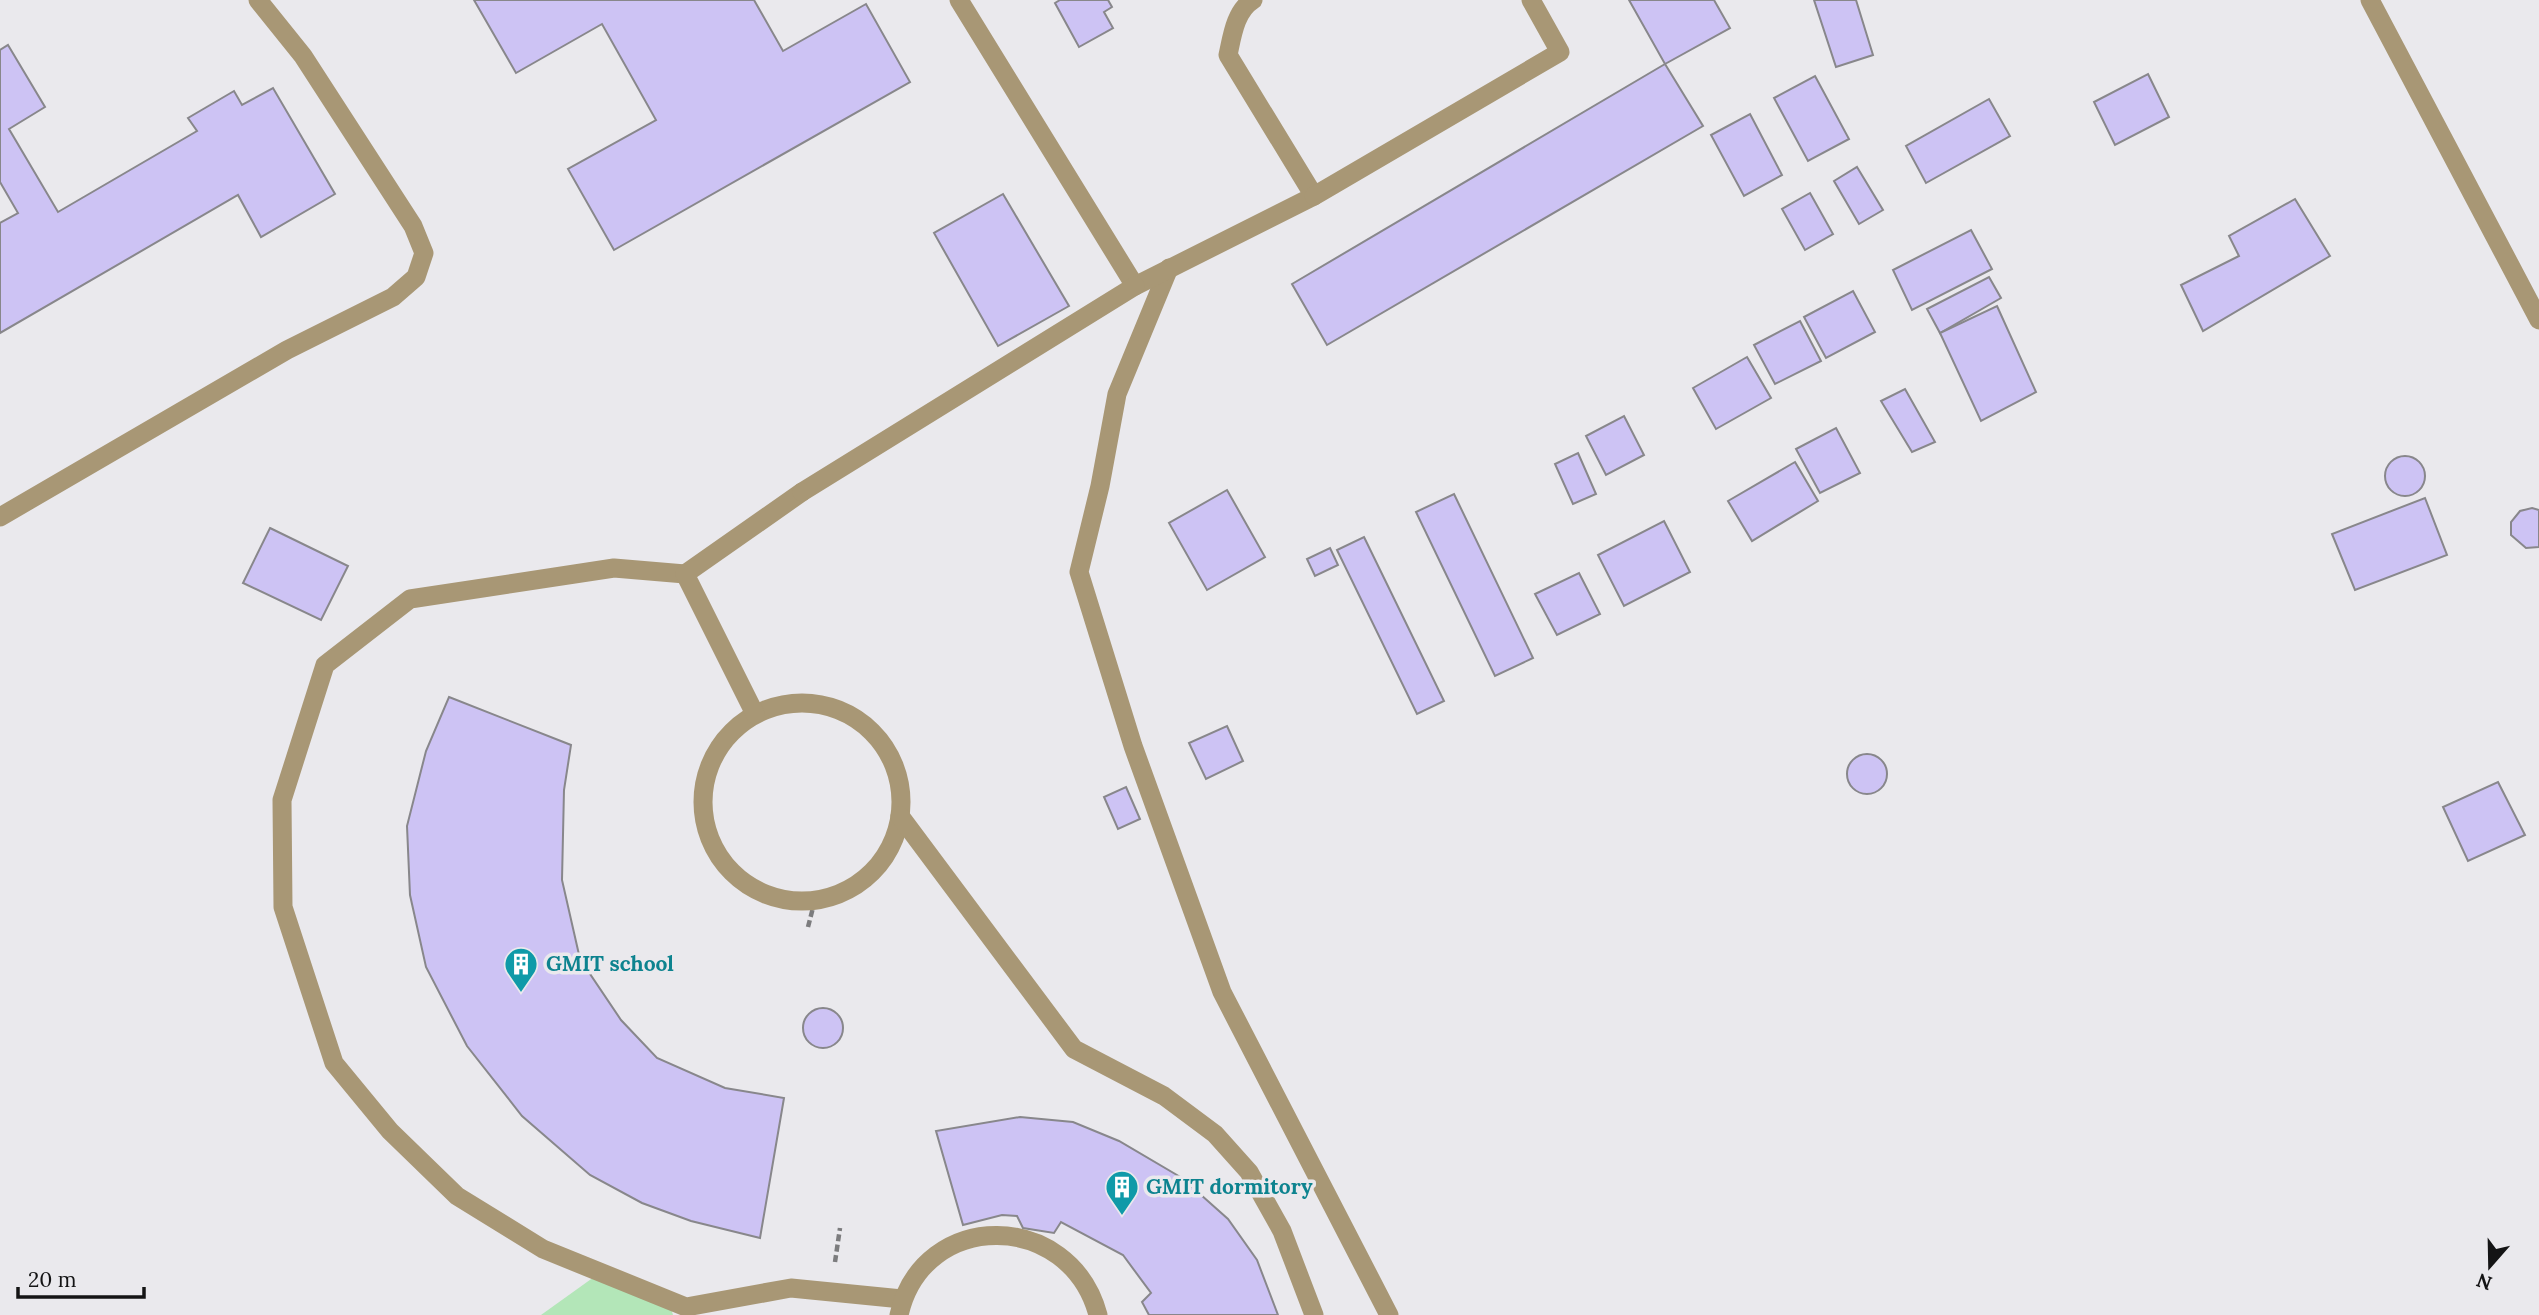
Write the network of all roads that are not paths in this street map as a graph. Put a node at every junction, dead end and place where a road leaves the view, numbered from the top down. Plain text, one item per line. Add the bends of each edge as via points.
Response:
1 (258, 0) edge
2 (959, 0) edge
3 (1253, 0) edge
4 (1531, 0) edge
5 (2371, 0) edge
6 (1314, 196) junction
7 (1169, 268) junction
8 (1135, 286) junction
9 (2539, 320) edge
10 (0, 517) edge
11 (685, 575) junction
12 (755, 714) junction
13 (900, 816) junction
14 (900, 1307) edge
15 (687, 1311) edge
16 (1098, 1315) edge
17 (1314, 1315) edge
18 (1389, 1315) edge

1 - 10 street via 303,56 413,226 424,253 416,277 393,297 287,350
2 - 8 street
3 - 6 street via 1246,4 1234,28 1228,55
4 - 6 street via 1560,52
5 - 9 street
6 - 7 street
7 - 8 street
7 - 18 street via 1118,394 1079,572 1133,746 1222,992
8 - 11 street via 802,492
11 - 12 street
11 - 15 street via 614,568 410,599 326,665 282,800 283,907 334,1063 390,1131 457,1196 543,1249
12 - 13 street via 784,704 816,703 854,718 890,755 900,785
12 - 13 street via 727,735 709,764 702,798 706,832 722,862 748,886 780,899 815,900 848,890 873,872 891,846
13 - 17 street via 1074,1049 1164,1096 1215,1134 1249,1172 1282,1231
14 - 15 street via 791,1288
14 - 16 street via 920,1269 946,1248 979,1236 1013,1235 1046,1246 1073,1266 1093,1295

